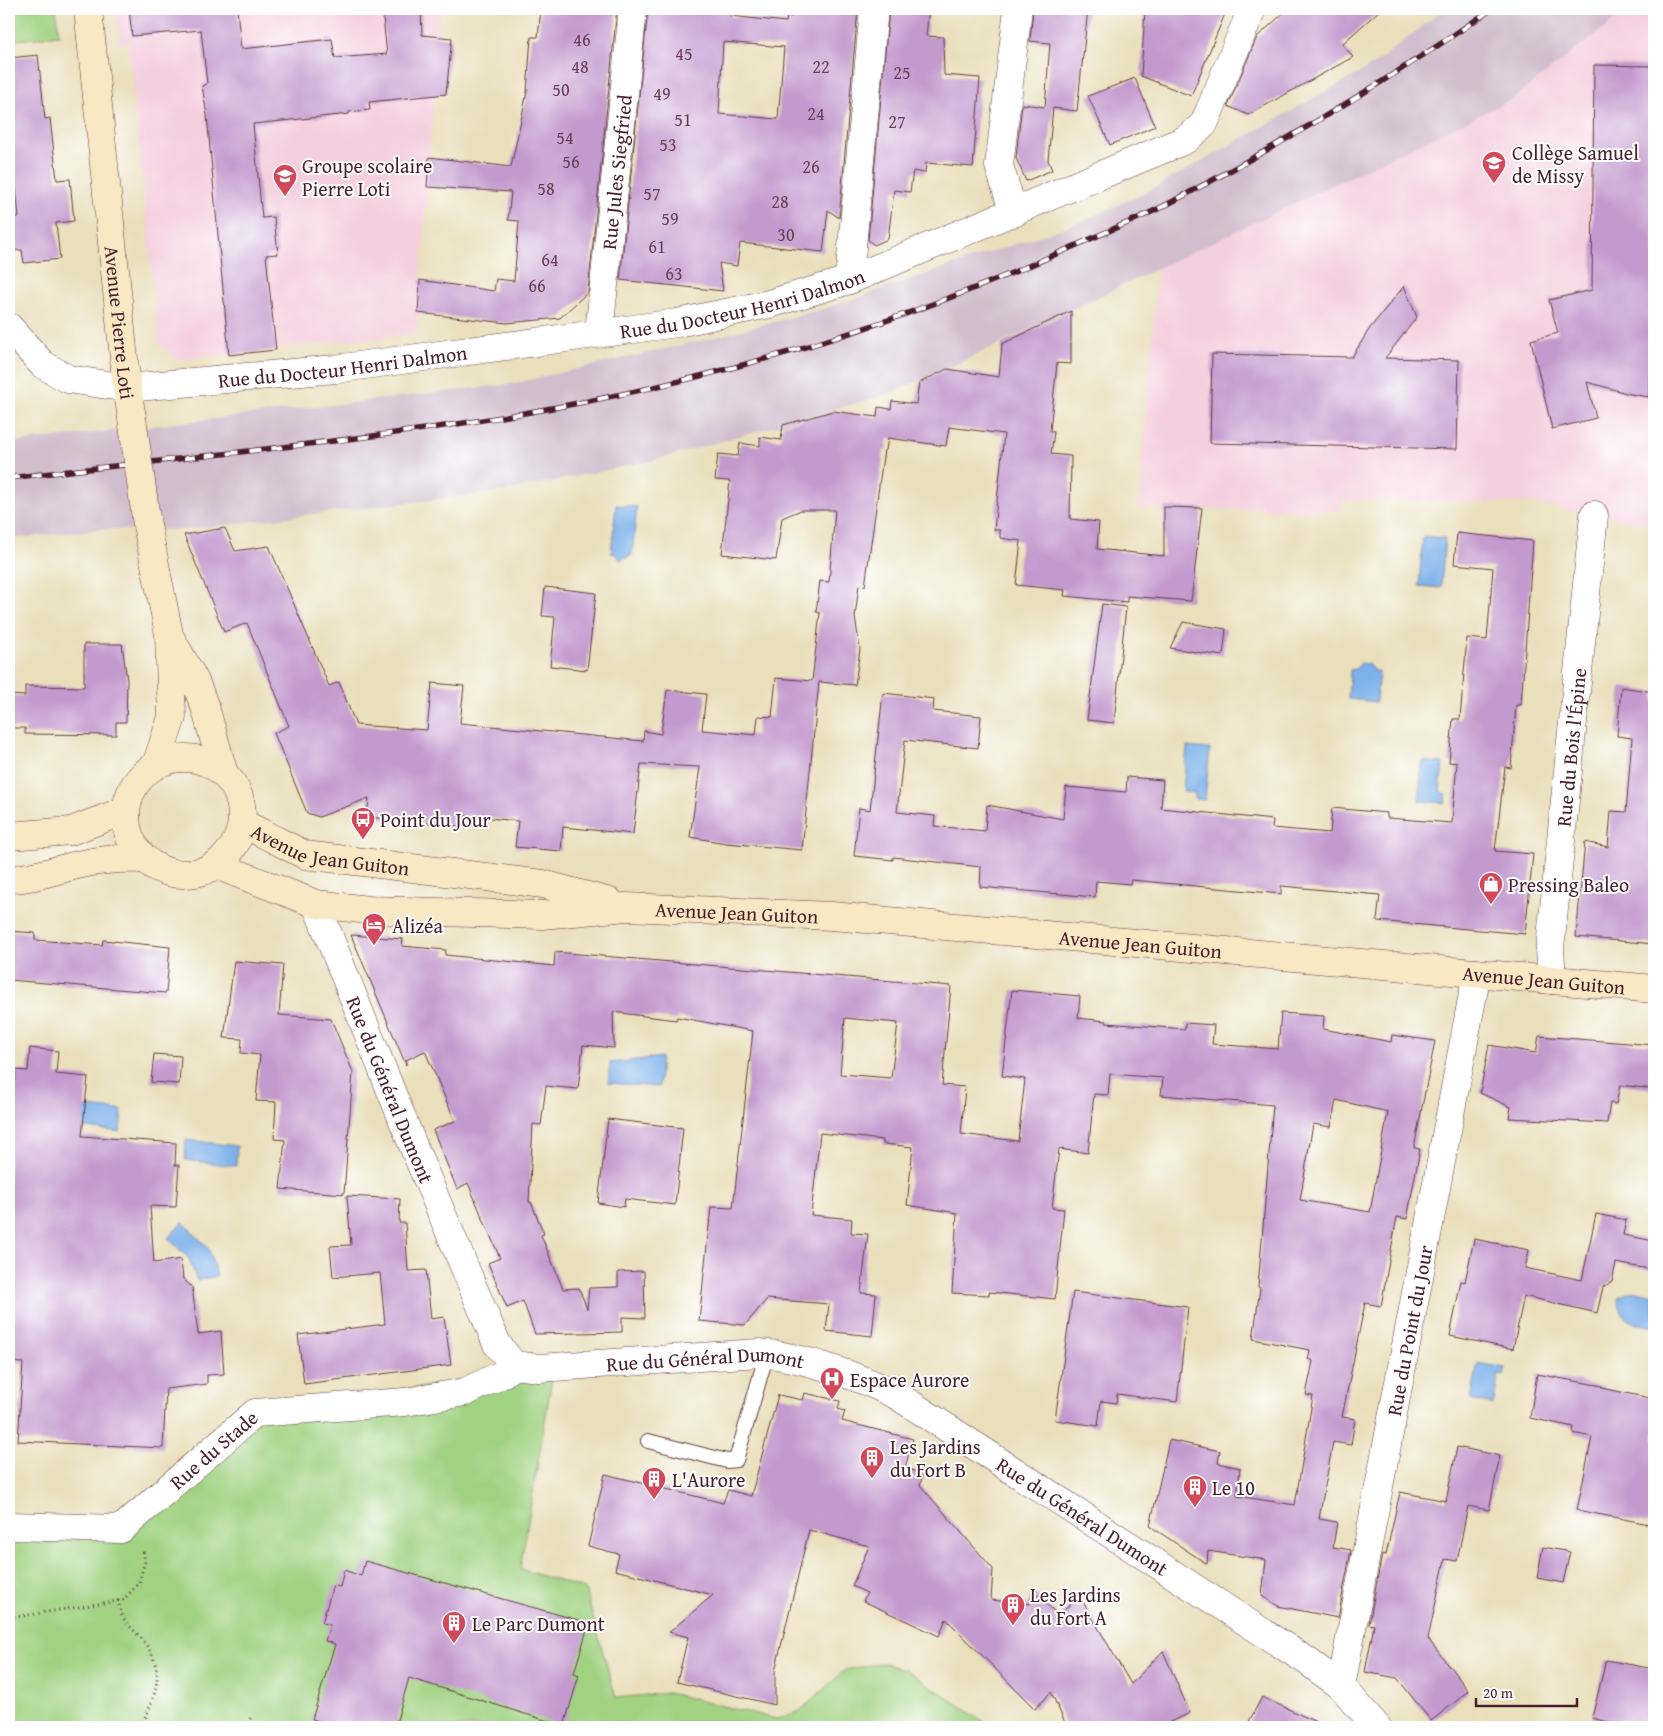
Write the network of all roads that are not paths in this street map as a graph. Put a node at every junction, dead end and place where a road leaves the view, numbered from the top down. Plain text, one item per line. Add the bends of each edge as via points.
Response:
1 (88, 9) edge
2 (633, 9) edge
3 (874, 9) edge
4 (1018, 9) edge
5 (1252, 9) edge
6 (1014, 213) junction
7 (849, 280) junction
8 (9, 327) edge
9 (599, 333) junction
10 (127, 388) junction
11 (1594, 515) dead end
12 (168, 634) junction
13 (156, 765) junction
14 (224, 774) junction
15 (126, 810) junction
16 (242, 823) junction
17 (9, 836) edge
18 (145, 859) junction
19 (216, 865) junction
20 (9, 879) edge
21 (316, 904) junction
22 (626, 907) junction
23 (1477, 973) junction
24 (1552, 980) junction
25 (1654, 989) edge
26 (767, 1353) junction
27 (514, 1365) junction
28 (648, 1441) dead end
29 (9, 1526) edge
30 (1341, 1686) junction
31 (1377, 1727) edge

1 - 10 main road, Avenue Pierre Loti
2 - 9 street, Rue Jules Siegfried
3 - 7 street
4 - 6 street via 999,166
5 - 6 street, Rue du Docteur Henri Dalmon via 1204,124 1185,140
6 - 7 street, Rue du Docteur Henri Dalmon
7 - 9 street, Rue du Docteur Henri Dalmon via 759,306 677,323
8 - 10 street, Rue du Docteur Henri Dalmon via 42,364 68,379
9 - 10 street, Rue du Docteur Henri Dalmon via 335,369
10 - 12 main road, Avenue Pierre Loti, bridge via 147,525
11 - 24 street, Rue du Bois l'Épine via 1550,948
12 - 13 main road, Avenue Pierre Loti via 172,717
12 - 14 main road, Avenue Pierre Loti via 197,688
13 - 14 main road via 173,759 191,759
13 - 15 main road via 141,777 131,792
14 - 16 main road via 239,796
15 - 17 main road via 71,830
15 - 18 main road via 127,828 133,845
16 - 19 main road via 233,847
16 - 22 main road, Avenue Jean Guiton via 305,855 543,884
18 - 19 main road via 161,870 179,874 198,873
18 - 20 main road via 118,857 25,879
19 - 21 main road, Avenue Jean Guiton
21 - 22 main road, Avenue Jean Guiton via 368,910 542,915
21 - 27 street, Rue du Général Dumont via 497,1344
22 - 23 main road, Avenue Jean Guiton via 842,917
23 - 24 main road, Avenue Jean Guiton
23 - 30 street, Rue du Point du Jour
24 - 25 main road, Avenue Jean Guiton
26 - 27 street, Rue du Général Dumont via 539,1368
26 - 28 lane via 736,1460 727,1461
26 - 30 street, Rue du Général Dumont via 875,1384 898,1396
27 - 29 street, Rue du Stade via 465,1392 406,1402 255,1413 120,1529
30 - 31 street, Rue du Général Dumont

